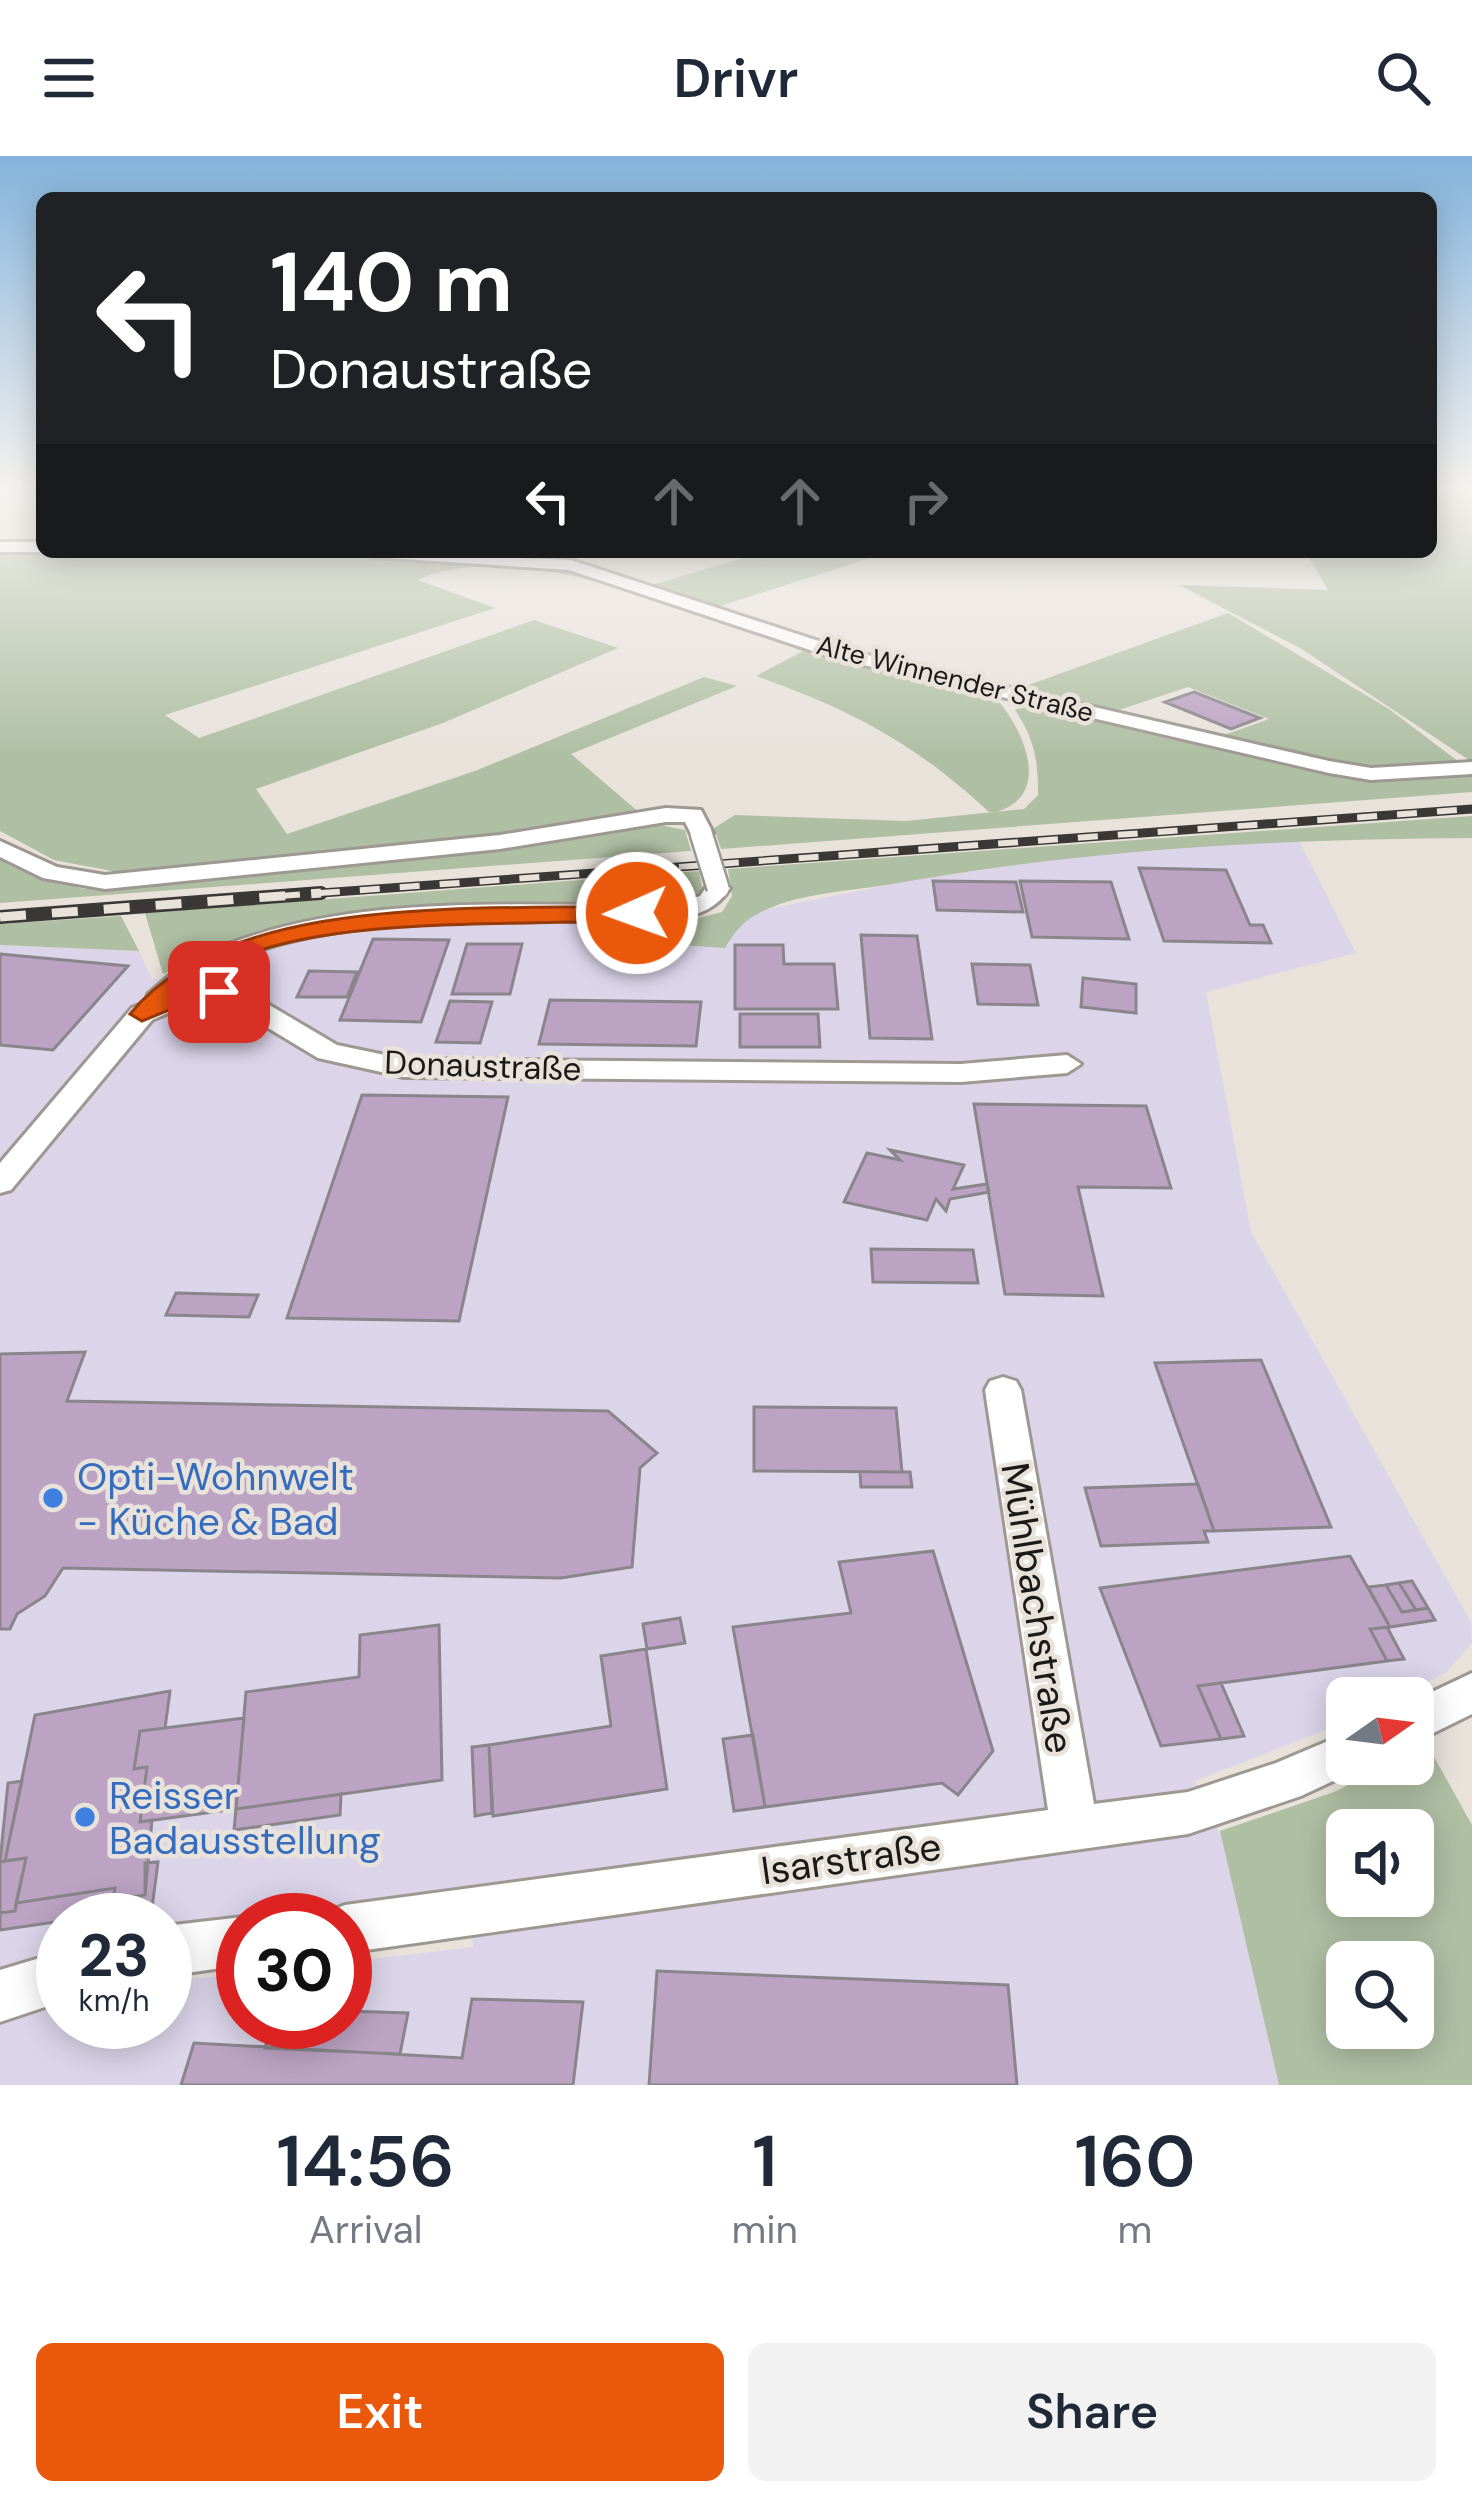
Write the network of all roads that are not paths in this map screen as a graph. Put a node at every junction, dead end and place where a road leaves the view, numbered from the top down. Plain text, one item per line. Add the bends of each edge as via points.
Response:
1 (604, 576) edge
2 (1472, 768) edge
3 (0, 848) edge
4 (142, 1014) junction
5 (1066, 1064) dead end
6 (0, 1183) edge
7 (1003, 1390) dead end
8 (1472, 1692) edge
9 (1434, 1712) edge
10 (1326, 1762) edge
11 (1074, 1826) junction
12 (372, 1924) edge
13 (36, 1985) edge
14 (0, 1996) edge

1 - 2 street, Alte Winnender Straße via 841,654 1329,767 1371,774
3 - 4 street, bridge via 51,873 105,882 693,815 718,888 710,902 673,912 373,922 275,940 196,968
4 - 5 street, Donaustraße via 187,994 219,992 328,1052 404,1068 961,1073
4 - 6 street, Donaustraße
7 - 11 street, Mühlbachstraße
8 - 9 street
10 - 11 street, Isarstraße via 1188,1813
11 - 12 street, Isarstraße
13 - 14 street

